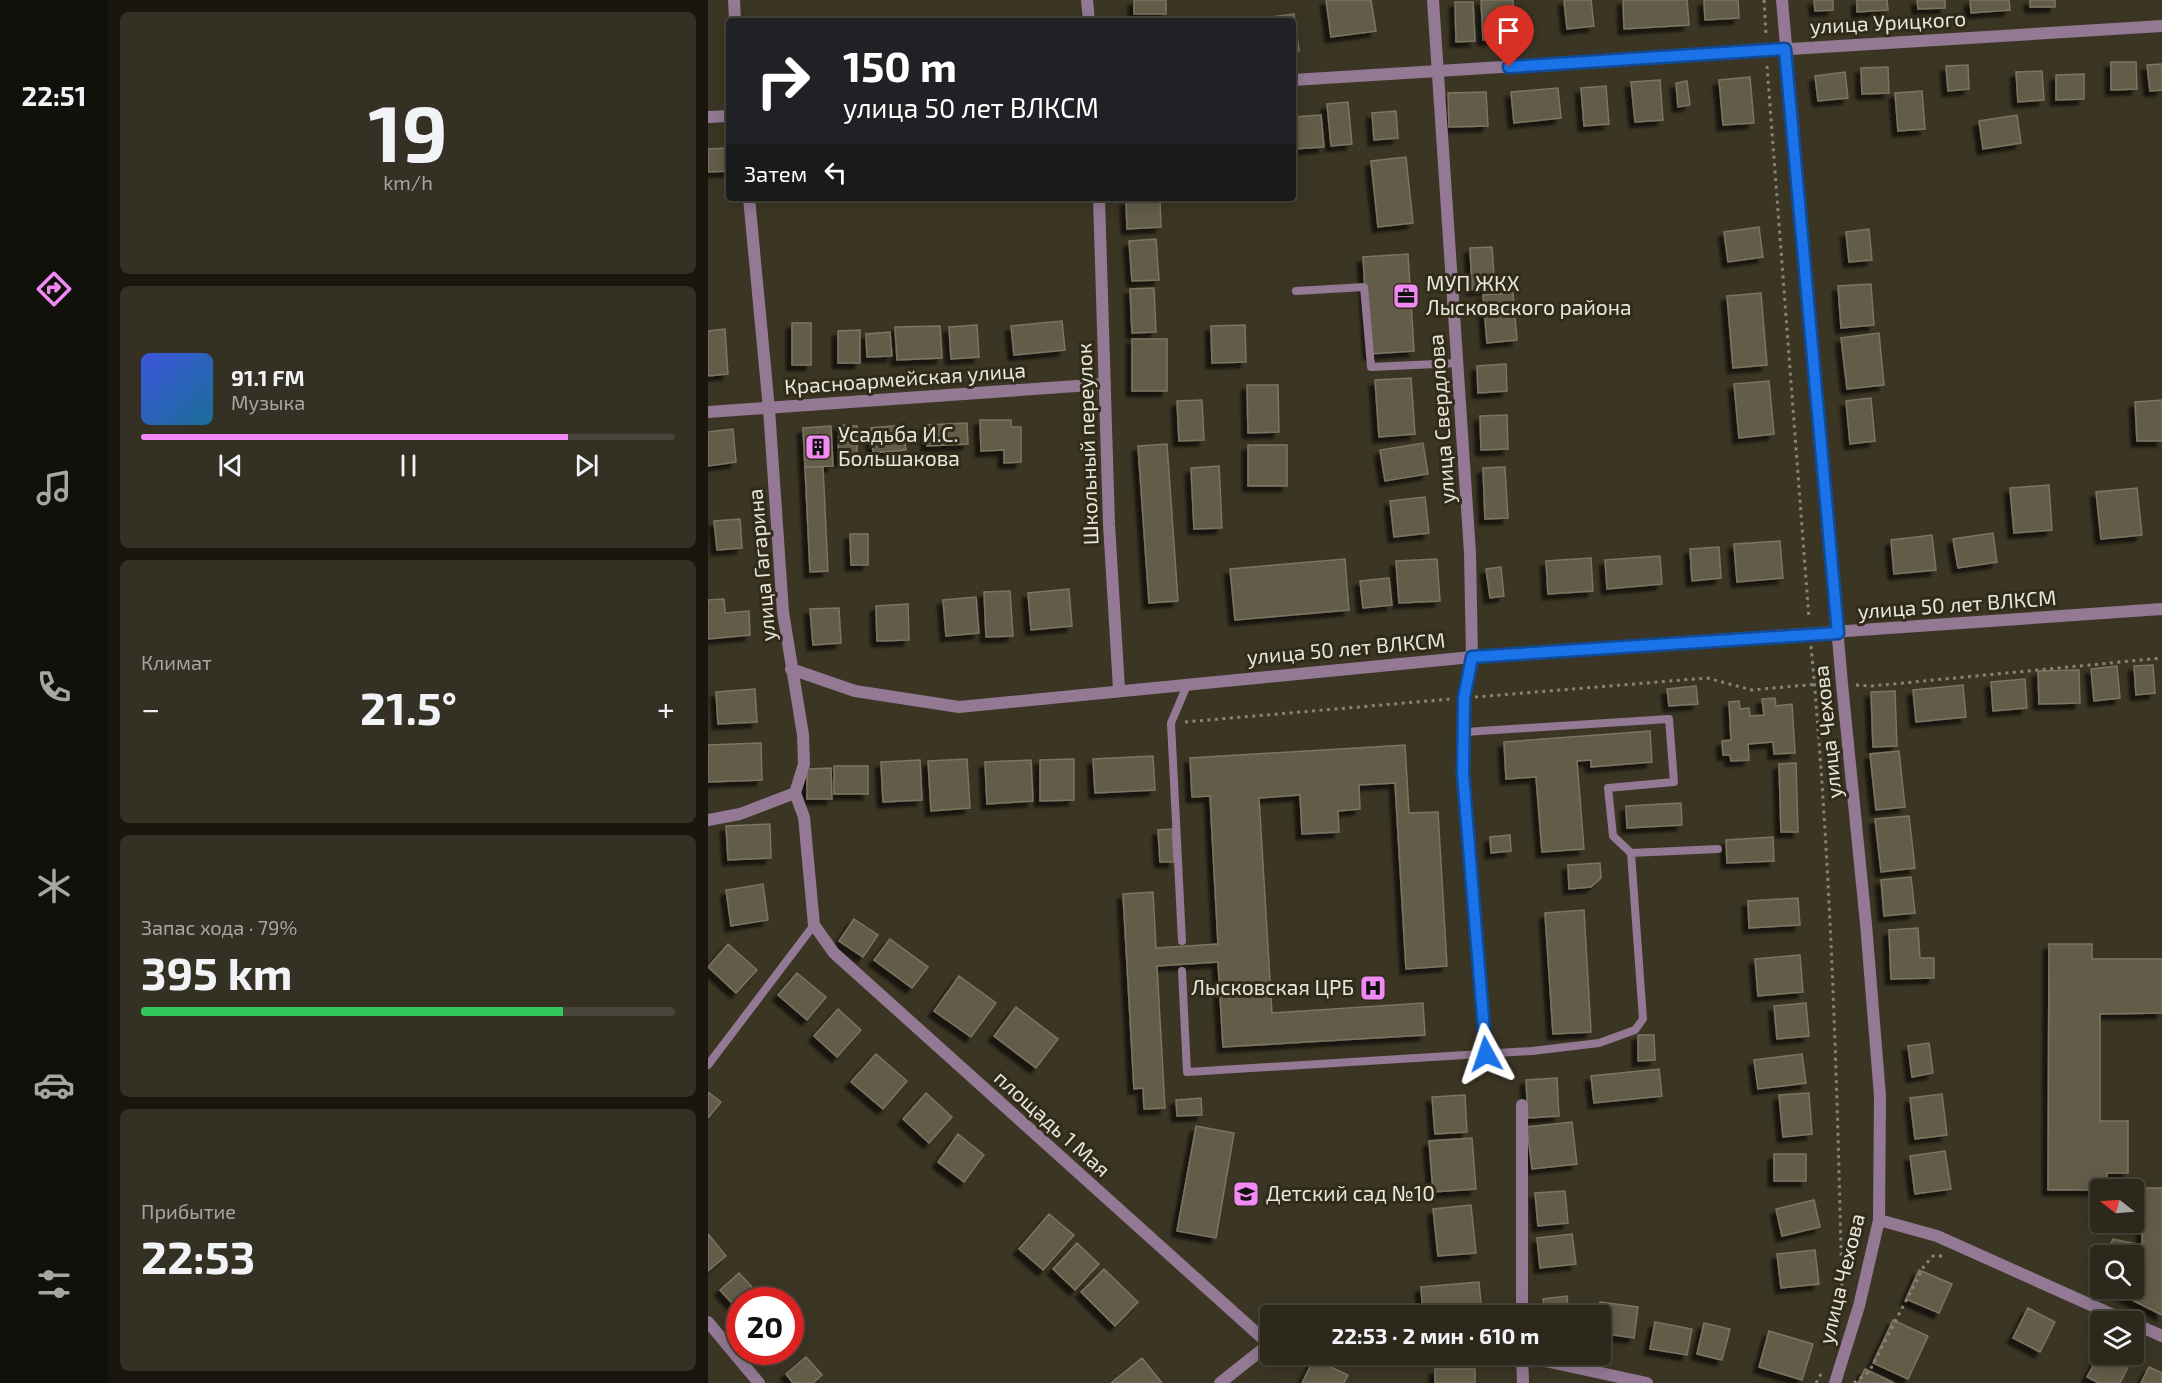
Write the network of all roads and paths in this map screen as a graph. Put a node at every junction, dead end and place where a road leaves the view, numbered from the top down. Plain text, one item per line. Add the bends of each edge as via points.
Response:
1 (734, 0) edge
2 (1088, 0) edge
3 (1433, 0) edge
4 (1764, 0) edge
5 (1782, 0) edge
6 (735, 18) edge
7 (1089, 18) edge
8 (2162, 26) edge
9 (1785, 49) junction
10 (1766, 50) junction
11 (1438, 72) junction
12 (1296, 80) edge
13 (726, 116) edge
14 (708, 117) edge
15 (749, 201) edge
16 (1099, 201) edge
17 (1296, 291) dead end
18 (1458, 363) junction
19 (1105, 384) junction
20 (769, 409) junction
21 (708, 412) edge
22 (2162, 609) edge
23 (1838, 633) junction
24 (1810, 635) junction
25 (1472, 657) junction
26 (2162, 658) edge
27 (791, 669) junction
28 (1188, 683) junction
29 (1814, 684) junction
30 (1842, 684) junction
31 (1119, 689) junction
32 (1464, 698) junction
33 (1171, 723) junction
34 (1466, 732) junction
35 (795, 793) junction
36 (708, 820) edge
37 (1718, 849) dead end
38 (1631, 853) junction
39 (814, 925) junction
40 (1182, 941) dead end
41 (1182, 971) dead end
42 (1486, 1054) junction
43 (708, 1065) edge
44 (1522, 1105) dead end
45 (1879, 1220) junction
46 (1950, 1256) dead end
47 (1522, 1305) edge
48 (2106, 1311) edge
49 (708, 1322) edge
50 (1838, 1323) dead end
51 (2144, 1328) edge
52 (2162, 1336) edge
53 (1260, 1337) edge
54 (1260, 1352) edge
55 (1522, 1365) edge
56 (1567, 1365) edge
57 (1824, 1366) dead end
58 (759, 1383) edge
59 (1220, 1383) edge
60 (1523, 1383) edge
61 (1647, 1383) edge
62 (1816, 1383) edge
63 (1835, 1383) edge
64 (1854, 1383) edge

1 - 6 street
2 - 7 street
3 - 11 street, улица Свердлова
4 - 10 path
5 - 9 street, улица Чехова
8 - 9 street, улица Урицкого
9 - 10 street, улица Урицкого
9 - 23 street, улица Чехова
10 - 11 street, улица Урицкого
10 - 24 path
11 - 12 street, улица Урицкого
11 - 18 street, улица Свердлова
13 - 14 street
15 - 20 street, улица Гагарина
16 - 19 street, Школьный переулок
17 - 18 lane via 1364,287 1371,367
18 - 25 street, улица Свердлова
19 - 20 street, Красноармейская улица
19 - 31 street, Школьный переулок
20 - 21 street, Красноармейская улица
20 - 27 street, улица Гагарина via 783,612
22 - 23 street, улица 50 лет ВЛКСМ
23 - 24 street, улица 50 лет ВЛКСМ
23 - 30 street, улица Чехова
24 - 25 street, улица 50 лет ВЛКСМ
24 - 29 path
25 - 28 street, улица 50 лет ВЛКСМ
25 - 32 lane
26 - 30 path via 1872,686
27 - 31 street, улица 50 лет ВЛКСМ via 855,691 959,707
27 - 35 street, улица Гагарина via 804,764
28 - 31 street, улица 50 лет ВЛКСМ
28 - 33 lane
29 - 30 path
29 - 32 path via 1752,690 1707,678
29 - 50 path via 1827,845 1839,1143 1842,1293
30 - 45 street, улица Чехова via 1880,1096
32 - 33 path
32 - 34 lane
33 - 40 lane
34 - 38 lane via 1669,719 1674,782 1608,788 1613,836
34 - 42 lane via 1463,774
35 - 36 street via 740,814
35 - 39 street via 804,817
37 - 38 lane
38 - 42 lane via 1643,1019 1635,1030 1599,1043
39 - 43 lane
39 - 53 street, площадь 1 Мая via 834,953
41 - 42 lane via 1187,1072
44 - 47 street
45 - 48 street via 1946,1240
45 - 63 street, улица Чехова via 1859,1306
46 - 64 path via 1933,1256 1924,1266 1869,1372
49 - 58 street
51 - 52 street
54 - 59 street
55 - 60 street
56 - 61 street
57 - 62 path

